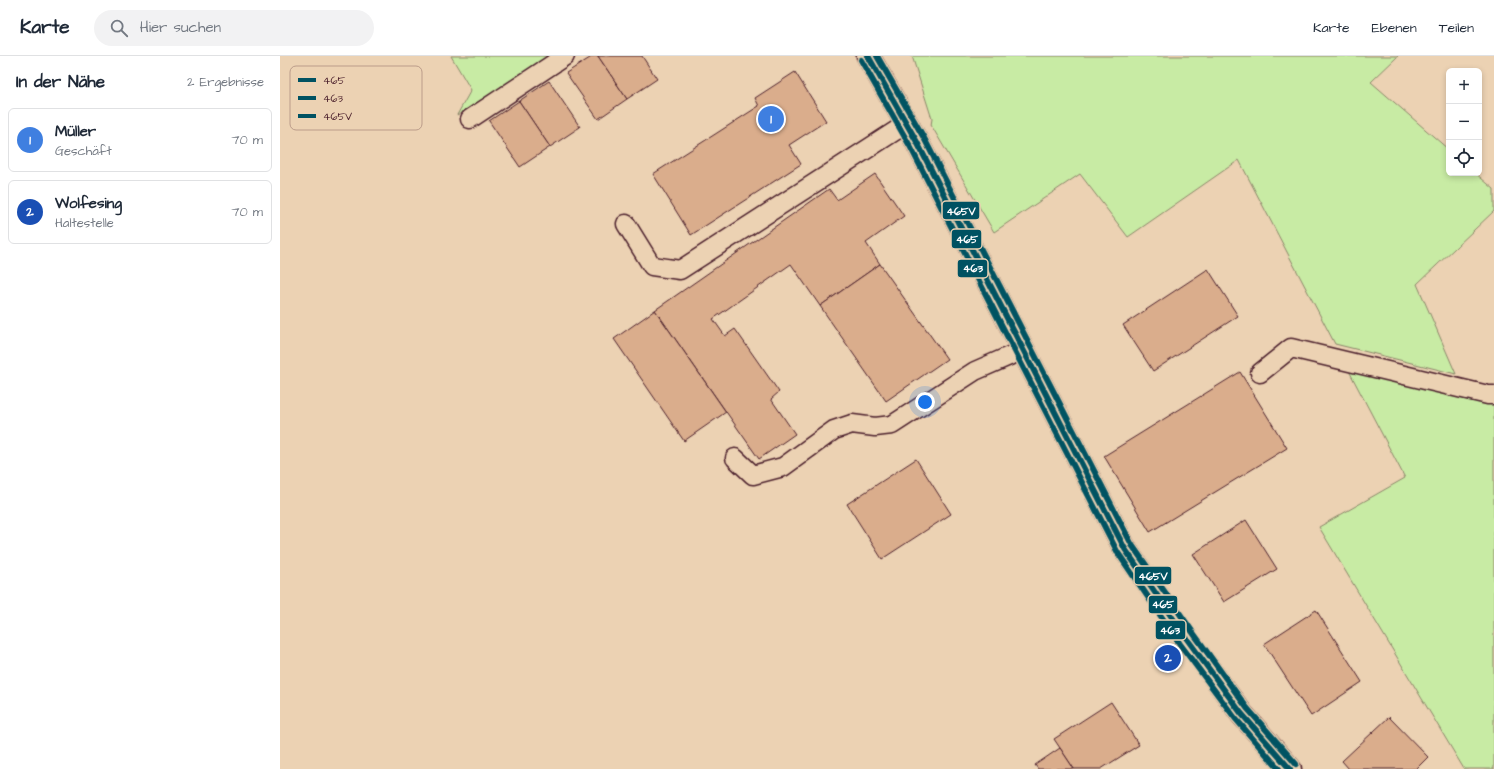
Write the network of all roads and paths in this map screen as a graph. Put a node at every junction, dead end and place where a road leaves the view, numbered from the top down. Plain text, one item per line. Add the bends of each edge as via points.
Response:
1 (565, 56) edge
2 (868, 56) edge
3 (470, 119) dead end
4 (906, 124) junction
5 (626, 224) dead end
6 (1023, 350) junction
7 (1260, 373) dead end
8 (1494, 395) edge
9 (735, 458) dead end
10 (1290, 769) edge

1 - 3 lane
2 - 4 main road
4 - 5 lane via 680,270 652,266
4 - 6 main road
6 - 9 lane via 975,371 892,425 875,427 852,424 834,430 783,467 753,475
6 - 10 main road via 1126,549 1240,713
7 - 8 lane via 1292,348

